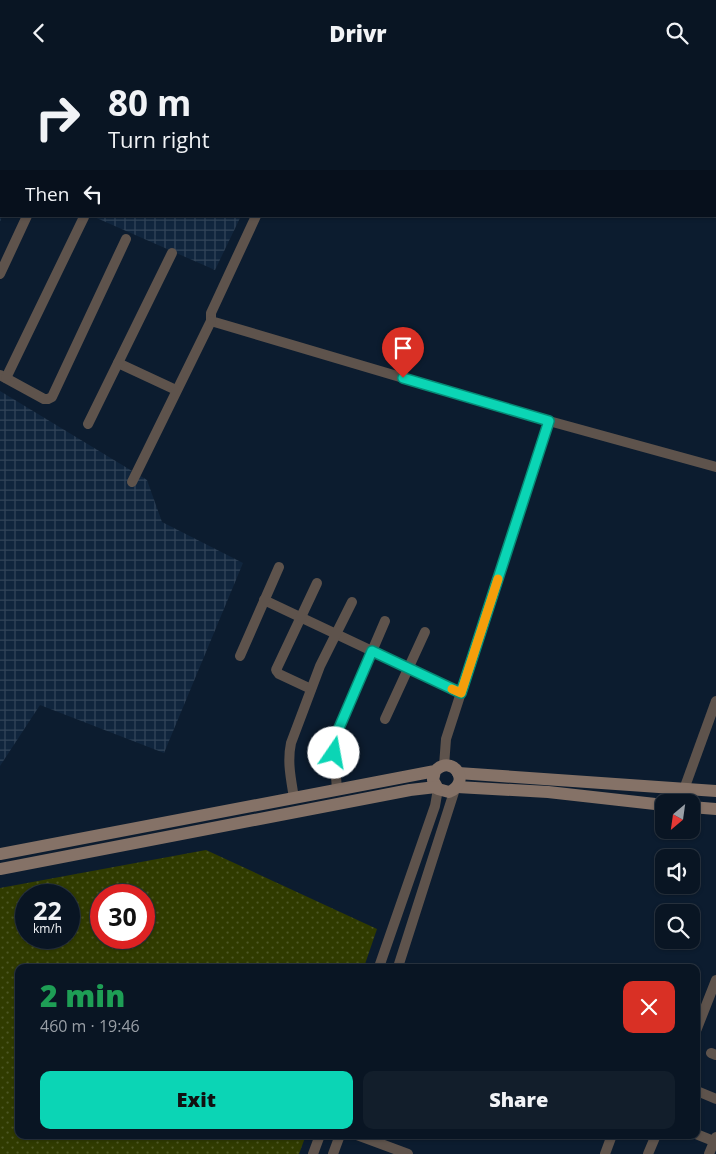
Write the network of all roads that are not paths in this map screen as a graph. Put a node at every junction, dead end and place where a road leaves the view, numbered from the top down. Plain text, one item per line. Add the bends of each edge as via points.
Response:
1 (27, 217) edge
2 (84, 217) edge
3 (256, 217) edge
4 (126, 239) dead end
5 (172, 253) dead end
6 (0, 274) edge
7 (210, 321) junction
8 (118, 363) junction
9 (3, 376) edge
10 (176, 390) junction
11 (549, 421) junction
12 (88, 424) dead end
13 (716, 467) edge
14 (132, 482) dead end
15 (278, 567) dead end
16 (317, 583) dead end
17 (264, 600) junction
18 (352, 602) dead end
19 (300, 617) junction
20 (385, 621) dead end
21 (425, 632) dead end
22 (336, 634) junction
23 (372, 651) junction
24 (240, 656) dead end
25 (408, 668) junction
26 (311, 689) junction
27 (461, 693) junction
28 (716, 701) edge
29 (386, 719) dead end
30 (439, 769) junction
31 (458, 773) junction
32 (437, 788) junction
33 (456, 788) junction
34 (337, 789) junction
35 (684, 789) junction
36 (716, 791) edge
37 (682, 794) edge
38 (294, 797) junction
39 (655, 804) edge
40 (700, 808) edge
41 (716, 809) edge
42 (0, 854) edge
43 (0, 869) edge
44 (380, 964) edge
45 (399, 964) edge
46 (716, 979) edge
47 (700, 1021) edge
48 (700, 1092) edge
49 (716, 1099) edge
50 (700, 1135) edge
51 (319, 1139) edge
52 (339, 1139) edge
53 (368, 1139) edge
54 (611, 1139) edge
55 (654, 1139) edge
56 (715, 1140) edge
57 (313, 1154) edge
58 (333, 1154) edge
59 (408, 1154) edge
60 (605, 1154) edge
61 (648, 1154) edge
62 (709, 1154) edge

1 - 6 street
2 - 9 street
3 - 7 street
4 - 9 street via 52,397 44,399
5 - 8 street
7 - 10 street
7 - 11 street
8 - 10 street
8 - 12 street
10 - 14 street
11 - 13 street
11 - 27 street
15 - 17 street
16 - 19 street
17 - 19 street
17 - 24 street
18 - 22 street
19 - 22 street
19 - 26 street via 276,670
20 - 23 street
21 - 25 street
22 - 23 street
22 - 26 street
23 - 25 street
23 - 34 street via 334,744
25 - 27 street
25 - 29 street
26 - 38 street via 289,755
27 - 30 street
28 - 35 street
30 - 31 main road via 450,766
30 - 32 main road via 433,780
30 - 34 main road
31 - 33 main road via 460,780
31 - 35 main road
32 - 33 main road via 449,792
32 - 43 main road via 410,790
32 - 44 street via 435,806
33 - 39 main road via 548,792
33 - 45 street
34 - 38 main road
35 - 36 main road
35 - 37 street
38 - 42 main road
40 - 41 main road
46 - 47 street
48 - 49 street
50 - 56 street
51 - 57 street
52 - 58 street
53 - 59 street
54 - 60 street
55 - 61 street
56 - 62 street

